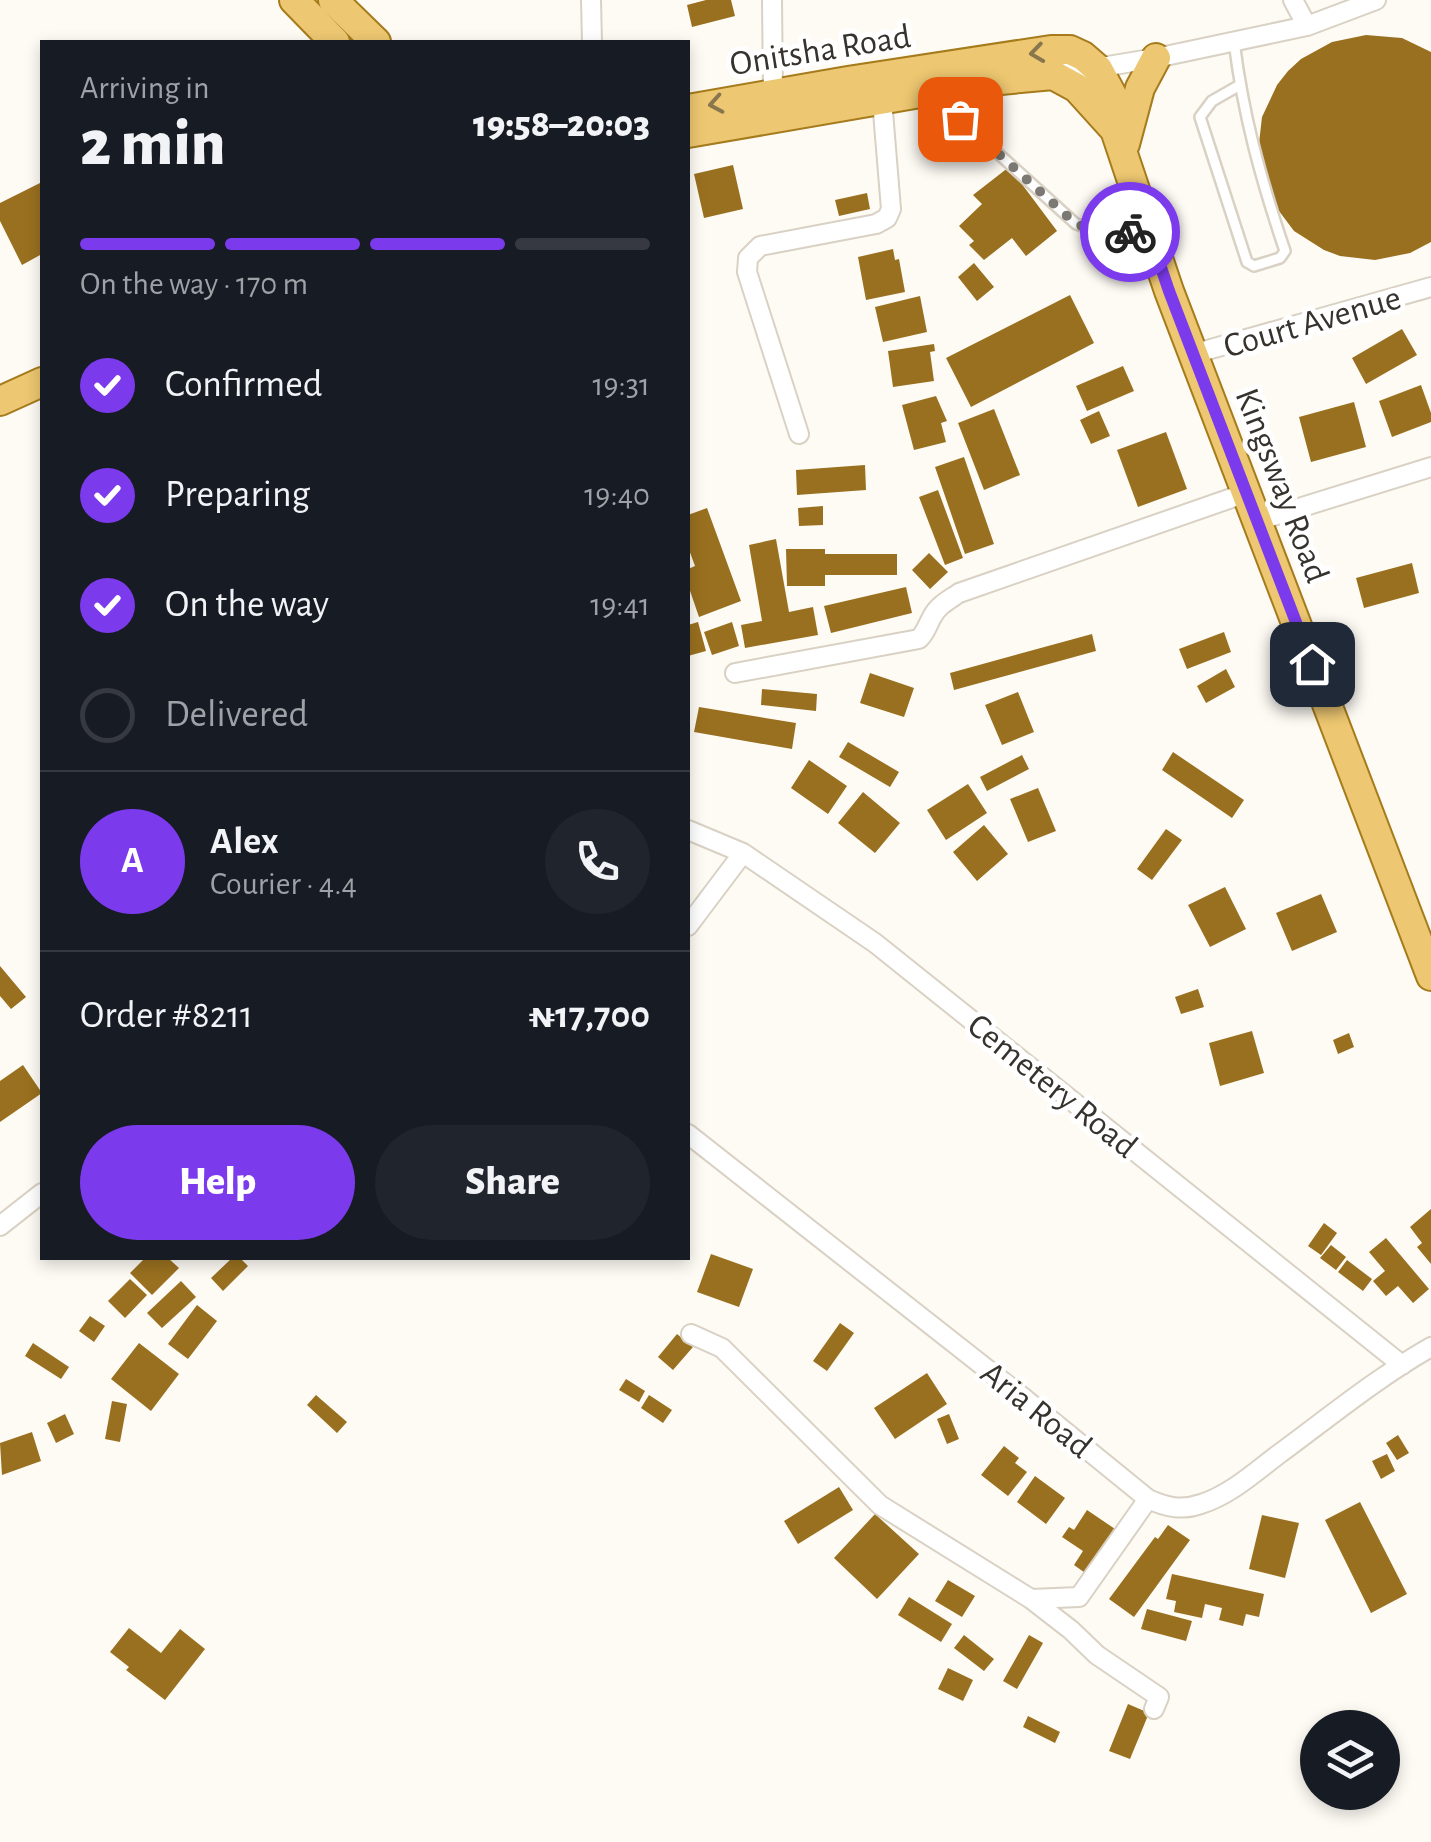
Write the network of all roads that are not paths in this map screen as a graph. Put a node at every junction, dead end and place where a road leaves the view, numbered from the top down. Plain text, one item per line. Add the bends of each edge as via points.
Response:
1 (294, 0) edge
2 (333, 0) edge
3 (590, 0) edge
4 (772, 0) edge
5 (1293, 0) edge
6 (1376, 0) edge
7 (1307, 26) junction
8 (334, 40) edge
9 (374, 40) edge
10 (592, 40) edge
11 (1234, 41) junction
12 (1156, 58) junction
13 (1098, 69) junction
14 (1054, 76) junction
15 (1240, 86) junction
16 (941, 89) junction
17 (773, 94) junction
18 (882, 100) junction
19 (690, 109) edge
20 (690, 133) edge
21 (1120, 140) junction
22 (1149, 232) junction
23 (1431, 287) edge
24 (1193, 354) junction
25 (40, 383) edge
26 (0, 400) edge
27 (799, 434) dead end
28 (1431, 467) edge
29 (1246, 493) junction
30 (1257, 521) junction
31 (735, 673) dead end
32 (690, 831) edge
33 (743, 853) junction
34 (690, 923) edge
35 (1431, 976) edge
36 (690, 1136) edge
37 (40, 1195) edge
38 (0, 1226) edge
39 (691, 1334) dead end
40 (1431, 1347) edge
41 (1402, 1364) junction
42 (1148, 1499) junction
43 (1032, 1599) junction
44 (1154, 1709) dead end

1 - 8 main road
2 - 9 main road
3 - 10 street
4 - 17 street
5 - 7 street
6 - 7 street
7 - 11 street
11 - 12 street
11 - 15 lane
12 - 13 street
12 - 21 main road
13 - 14 street
13 -> 17 main road, Onitsha Road via 1070,50 1052,50
13 - 21 main road via 1112,94
14 - 16 main road, Onitsha Road
14 - 21 main road via 1077,88
15 - 15 lane via 1285,251 1254,266 1246,262 1200,117 1212,101
16 - 18 main road, Onitsha Road
16 - 22 lane via 960,119 1076,224 1102,232
17 -> 19 main road, Onitsha Road
18 - 20 main road, Onitsha Road
18 - 27 street via 887,218 760,246 748,258
21 - 22 main road, Kingsway Road
22 - 24 main road, Kingsway Road
23 - 24 street, Court Avenue
24 - 29 main road, Kingsway Road
25 - 26 main road
28 - 30 street
29 - 30 main road, Kingsway Road
29 - 31 street via 959,593 943,603 919,640
30 - 35 main road, Kingsway Road
32 - 33 street, Cemetery Road
33 - 34 street
33 - 41 street, Cemetery Road via 875,944
36 - 42 street, Aria Road
37 - 38 street
39 - 43 street via 722,1348 880,1505
40 - 41 street
41 - 42 street via 1228,1492 1182,1508
42 - 43 street via 1078,1597
43 - 44 street via 1159,1697

